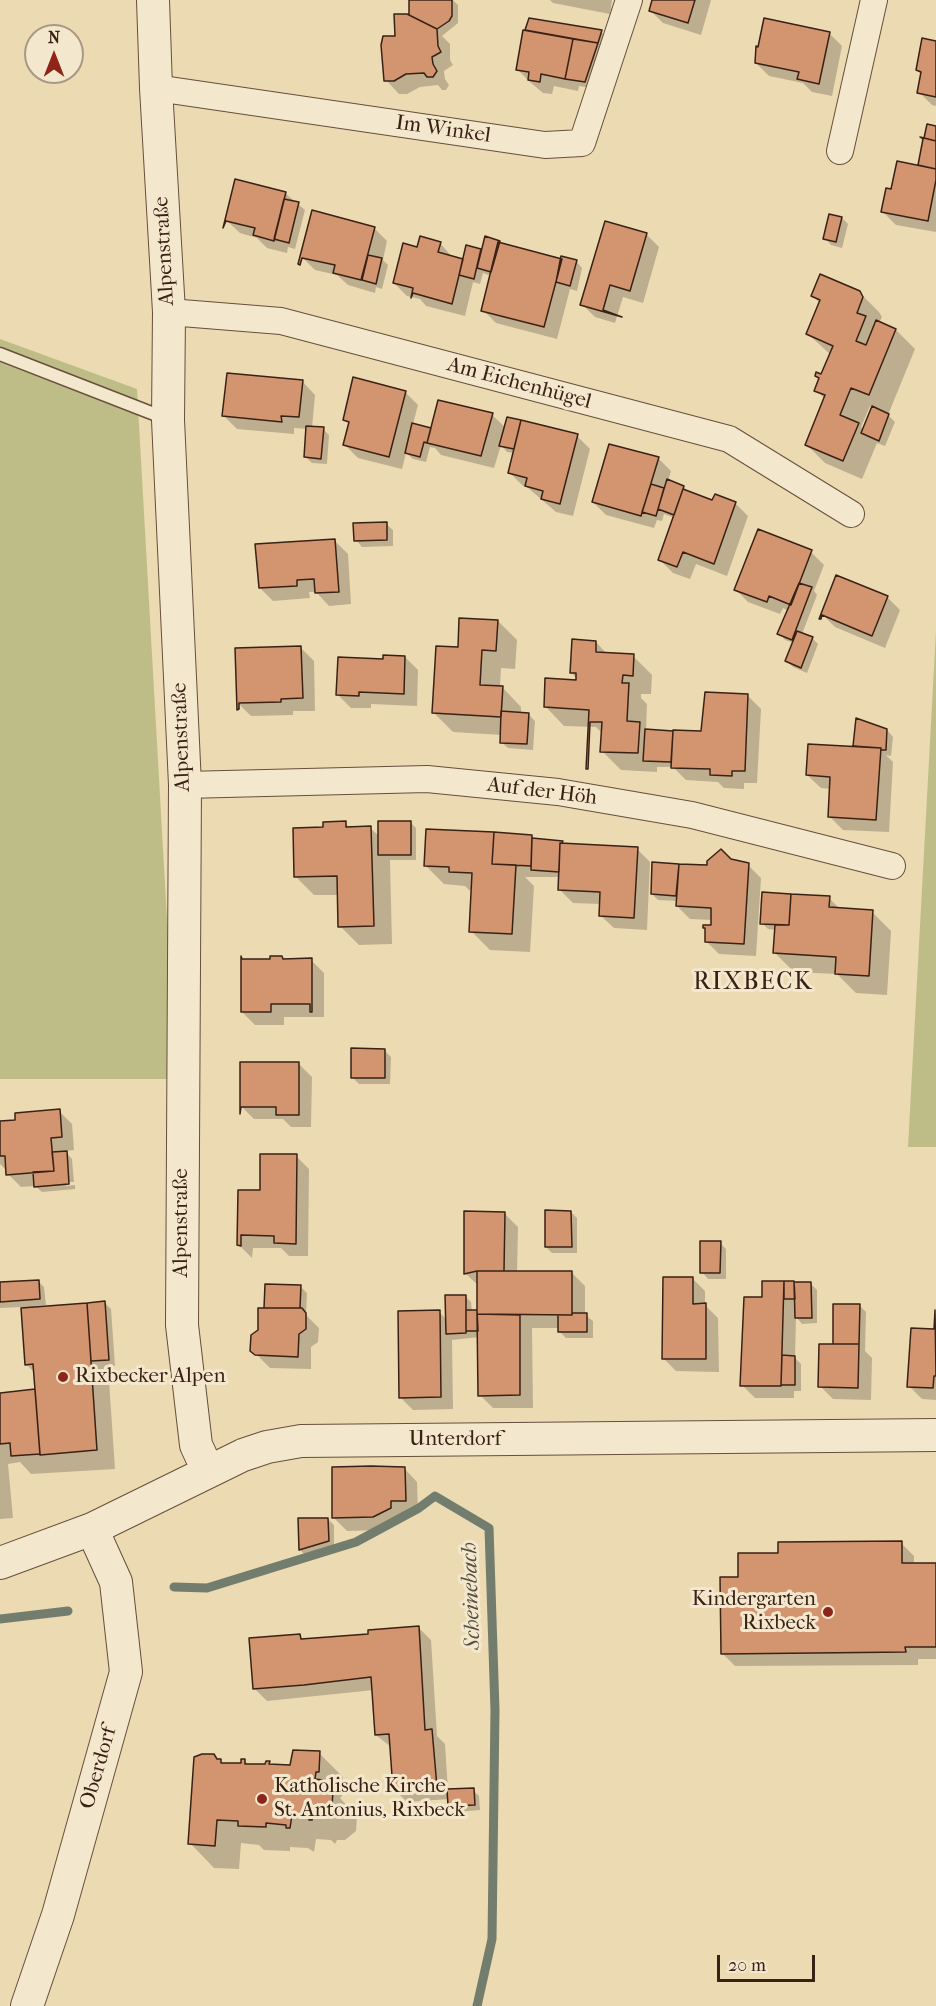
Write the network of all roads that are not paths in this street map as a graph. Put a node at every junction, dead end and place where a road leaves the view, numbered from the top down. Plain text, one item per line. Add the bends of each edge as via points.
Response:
1 (153, 0) edge
2 (629, 0) edge
3 (874, 0) edge
4 (156, 88) junction
5 (840, 151) dead end
6 (169, 312) junction
7 (0, 354) edge
8 (168, 420) junction
9 (851, 514) dead end
10 (185, 784) junction
11 (892, 866) dead end
12 (936, 1435) edge
13 (208, 1471) junction
14 (92, 1529) junction
15 (0, 1563) edge
16 (27, 2006) edge

1 - 4 street, Alpenstraße
2 - 4 street, Im Winkel via 582,142 545,145
3 - 5 street
4 - 6 street, Alpenstraße
6 - 8 street, Alpenstraße
6 - 9 street, Am Eichenhügel via 281,321 729,439
7 - 8 lane
8 - 10 street, Alpenstraße
10 - 11 street, Auf der Höh via 428,779 558,792 692,815
10 - 13 street, Alpenstraße via 182,1325 196,1445
12 - 13 street, Unterdorf via 301,1441 267,1447
13 - 14 street, Unterdorf
14 - 15 street, Unterdorf
14 - 16 street, Oberdorf via 116,1582 126,1672 58,1915

